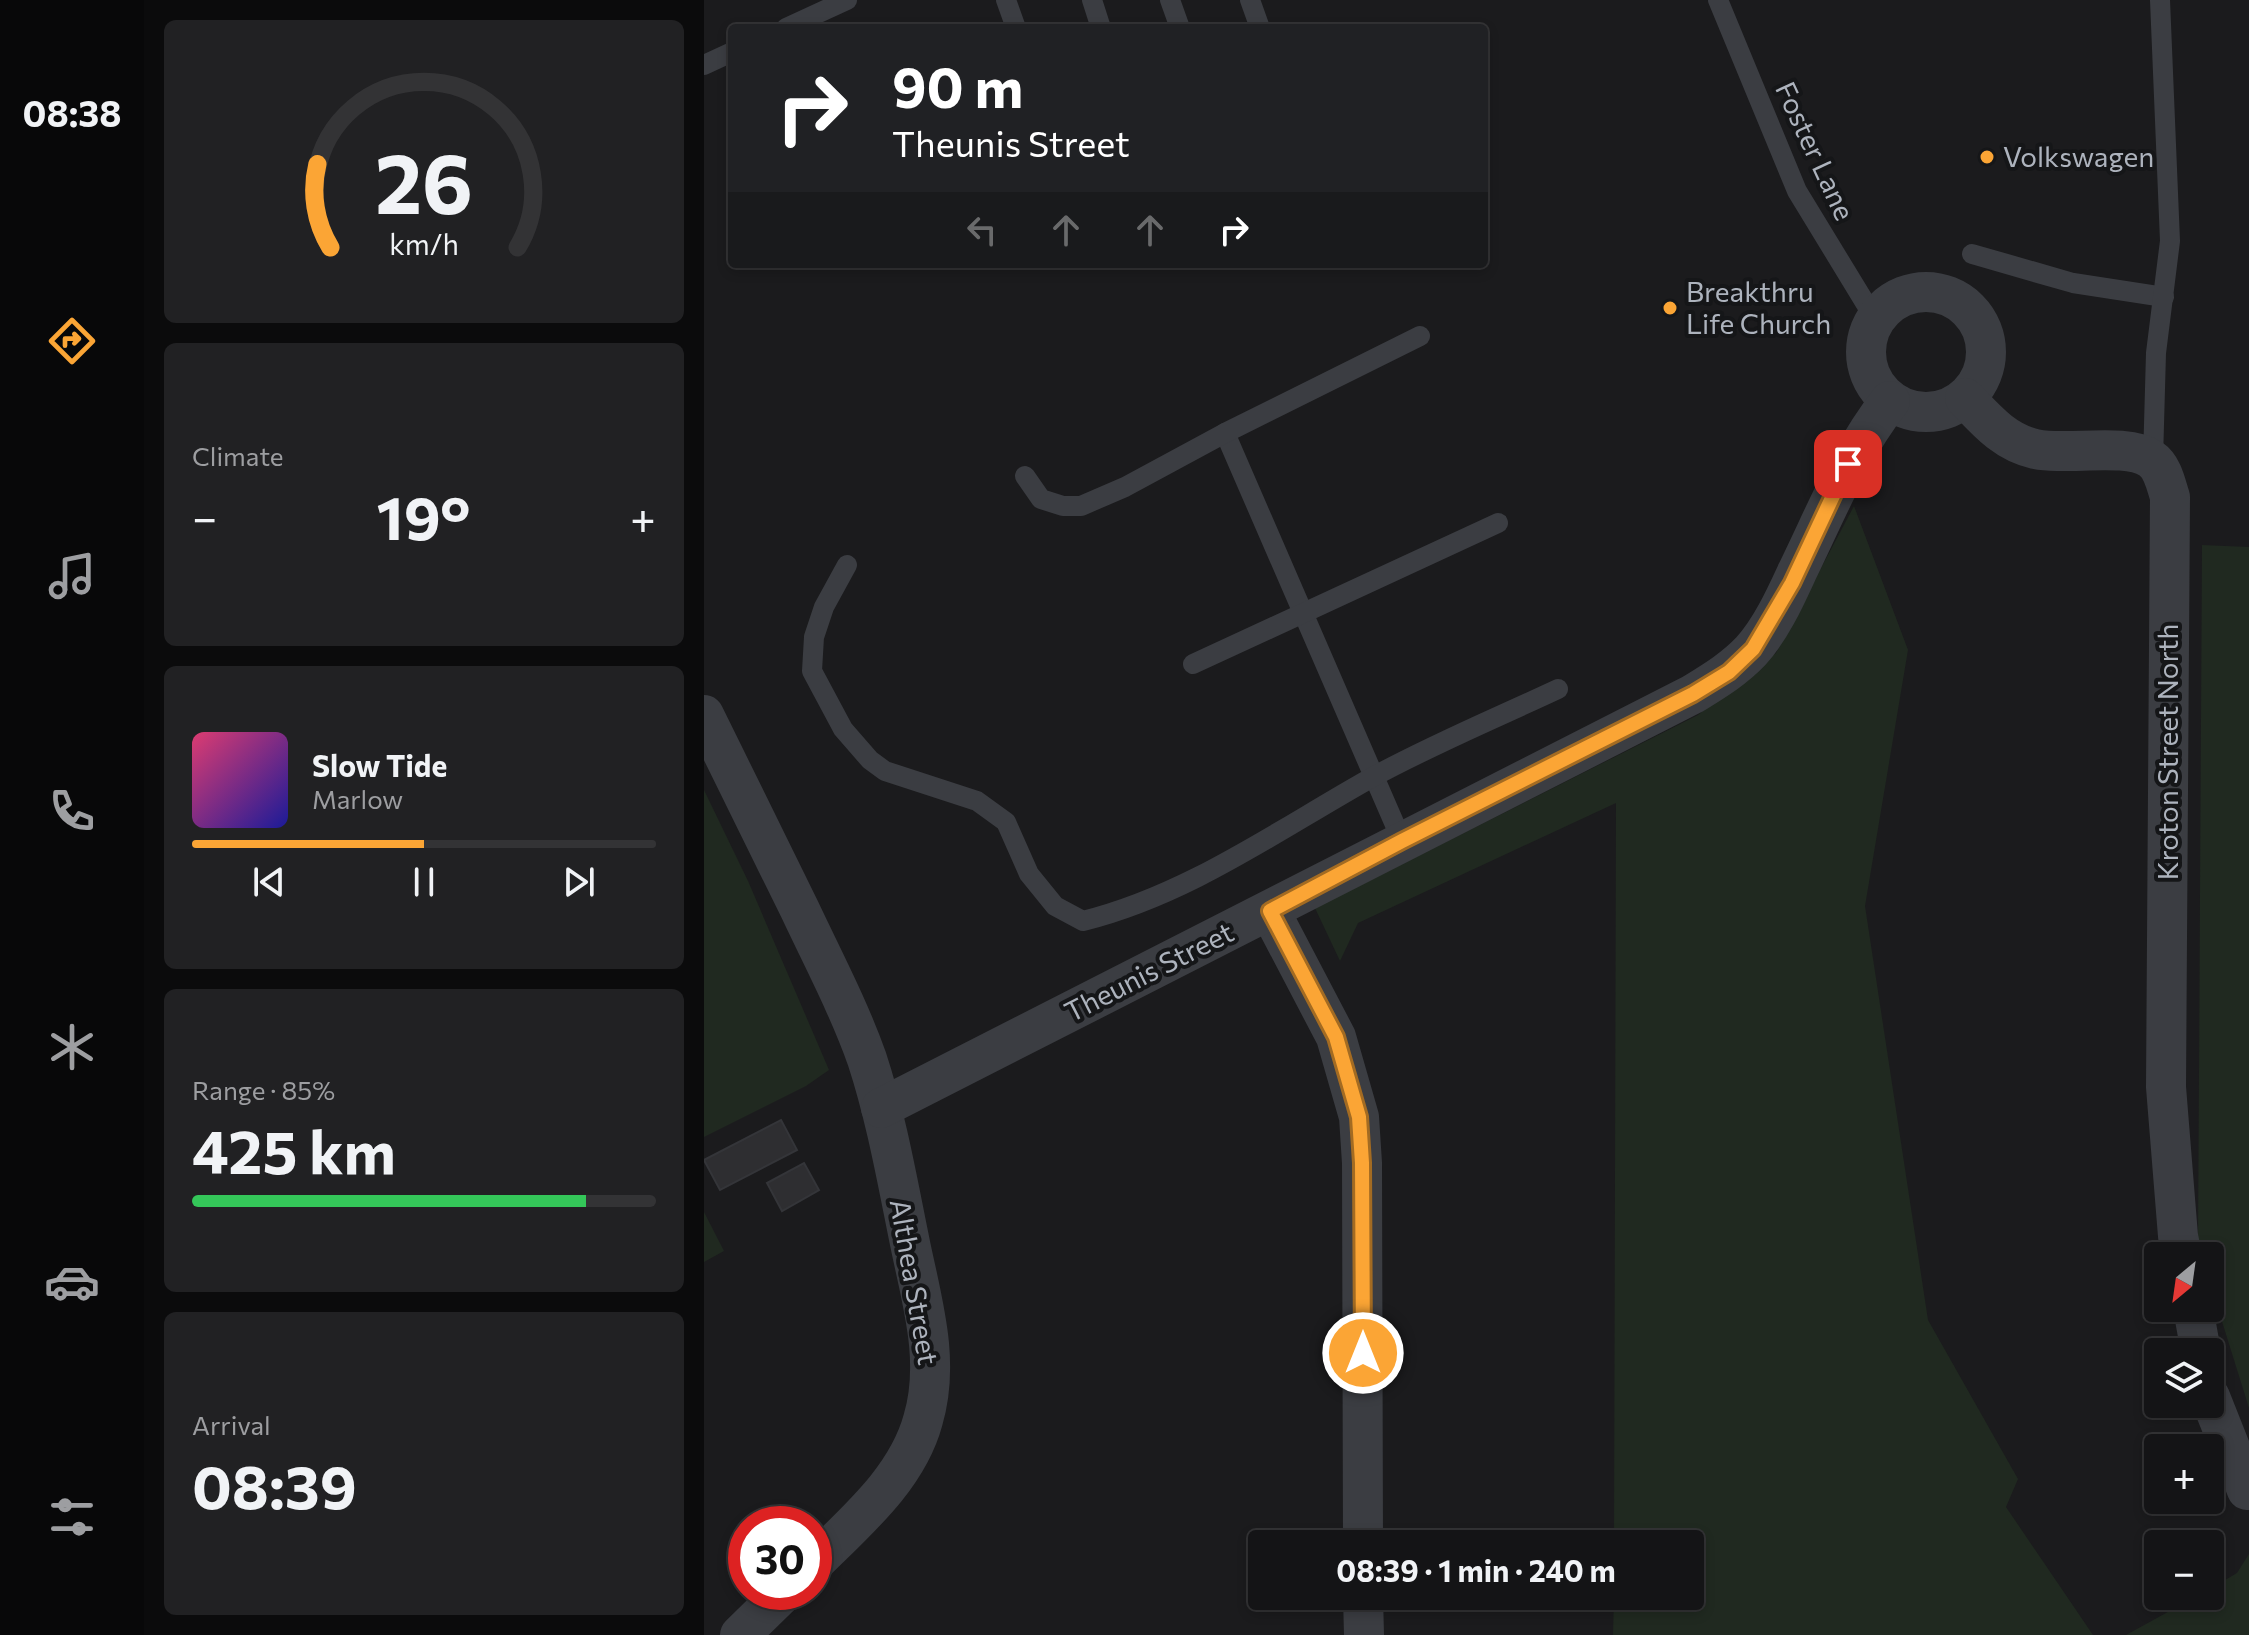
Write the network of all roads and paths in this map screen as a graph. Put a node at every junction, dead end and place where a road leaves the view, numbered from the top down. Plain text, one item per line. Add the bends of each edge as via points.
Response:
1 (847, 0) edge
2 (1006, 0) edge
3 (1092, 0) edge
4 (1170, 0) edge
5 (1250, 0) edge
6 (1718, 0) edge
7 (2160, 0) edge
8 (795, 24) edge
9 (1015, 24) edge
10 (1100, 24) edge
11 (1179, 24) edge
12 (1259, 24) edge
13 (728, 54) edge
14 (704, 65) edge
15 (1972, 254) dead end
16 (2164, 297) junction
17 (1875, 319) junction
18 (1420, 336) dead end
19 (1965, 398) junction
20 (1890, 401) junction
21 (1225, 433) junction
22 (2153, 460) junction
23 (1025, 476) dead end
24 (1498, 523) dead end
25 (847, 565) dead end
26 (1304, 613) junction
27 (1193, 664) dead end
28 (1558, 689) dead end
29 (704, 715) edge
30 (1374, 777) junction
31 (1402, 841) junction
32 (1270, 911) junction
33 (881, 1108) junction
34 (2179, 1242) edge
35 (2218, 1418) edge
36 (2247, 1490) edge
37 (1363, 1530) edge
38 (832, 1545) edge
39 (766, 1610) edge
40 (1363, 1610) edge
41 (740, 1635) edge
42 (1364, 1635) edge

1 - 8 lane
2 - 9 lane
3 - 10 lane
4 - 11 lane
5 - 12 lane
6 - 17 lane, Foster Lane via 1797,191
7 - 16 lane via 2170,241
13 - 14 lane
15 - 16 lane via 2073,283
16 - 22 lane via 2156,353
17 - 19 street via 1887,305 1922,291 1959,300 1983,329 1987,348 1982,376
17 - 20 street via 1867,335 1868,371
18 - 21 lane
19 - 20 street via 1928,413
19 - 22 street via 2009,440 2036,449 2130,451
20 - 31 street, Theunis Street via 1848,464 1771,622 1729,672
21 - 23 lane via 1081,506 1041,499
21 - 26 lane
22 - 34 street, Kroton Street North via 2170,497 2166,1087
24 - 26 lane
25 - 30 lane via 814,637 812,671 843,729 885,771 977,801 1006,822 1029,874 1055,906 1083,921 1200,877
26 - 27 lane
26 - 30 lane
28 - 30 lane
29 - 33 street via 825,962 866,1057
30 - 31 lane
31 - 32 street, Theunis Street
32 - 33 street, Theunis Street
32 - 37 street via 1336,1037 1359,1117
33 - 38 street, Althea Street via 926,1319 930,1390 922,1424 901,1467
35 - 36 street
39 - 41 street
40 - 42 street

